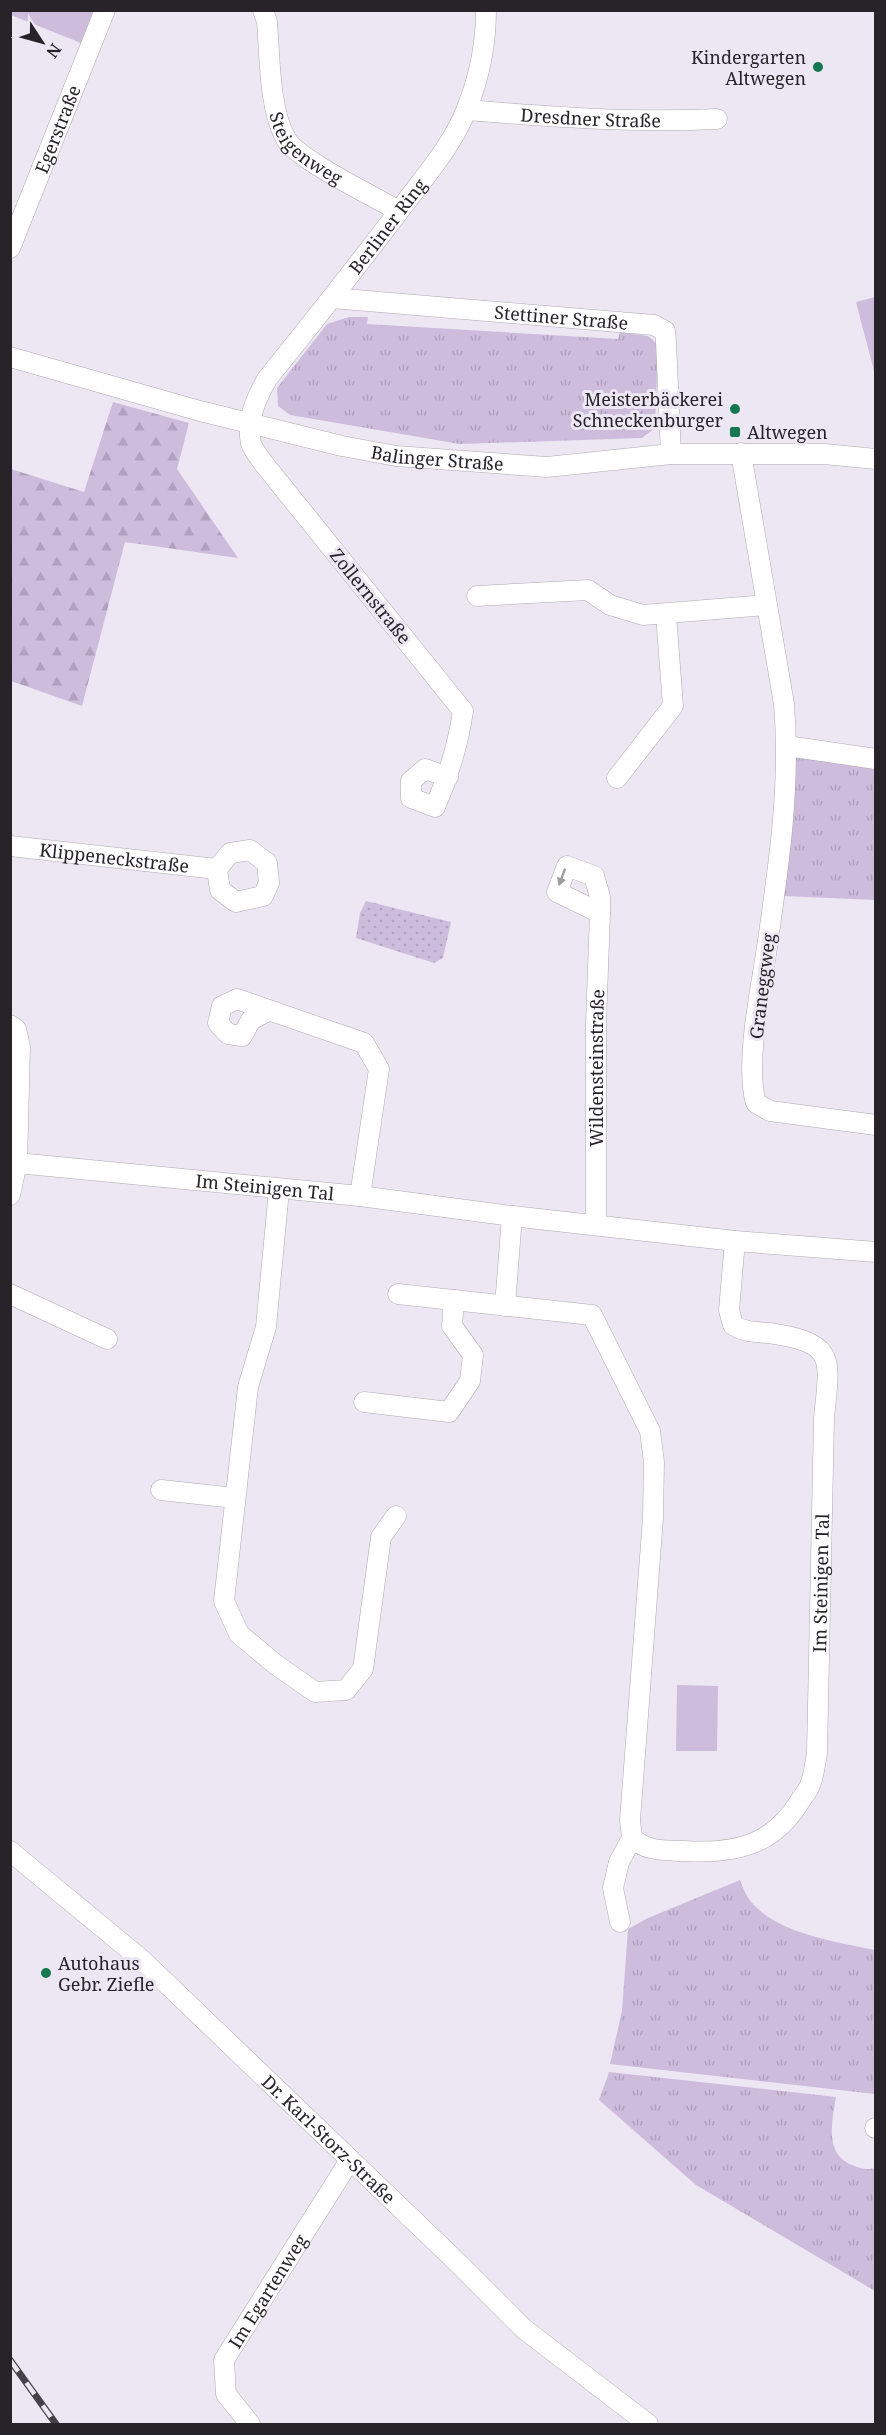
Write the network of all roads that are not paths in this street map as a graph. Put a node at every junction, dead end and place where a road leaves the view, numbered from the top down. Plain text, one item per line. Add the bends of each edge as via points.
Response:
1 (105, 10) edge
2 (263, 10) edge
3 (486, 10) edge
4 (467, 110) junction
5 (717, 119) dead end
6 (399, 211) junction
7 (10, 248) edge
8 (332, 298) junction
9 (10, 357) edge
10 (250, 423) junction
11 (741, 453) junction
12 (670, 454) junction
13 (876, 459) edge
14 (477, 596) dead end
15 (766, 605) junction
16 (666, 614) junction
17 (787, 746) junction
18 (876, 759) edge
19 (448, 777) dead end
20 (617, 778) dead end
21 (10, 846) edge
22 (217, 869) dead end
23 (600, 913) dead end
24 (270, 1010) dead end
25 (10, 1025) edge
26 (876, 1125) edge
27 (17, 1162) junction
28 (279, 1190) junction
29 (10, 1195) edge
30 (360, 1196) junction
31 (512, 1216) junction
32 (596, 1224) junction
33 (735, 1240) junction
34 (876, 1252) edge
35 (10, 1294) edge
36 (398, 1294) dead end
37 (454, 1300) junction
38 (505, 1306) junction
39 (107, 1339) dead end
40 (364, 1402) dead end
41 (161, 1490) dead end
42 (235, 1498) junction
43 (396, 1516) dead end
44 (632, 1838) junction
45 (10, 1851) edge
46 (620, 1922) dead end
47 (350, 2160) junction
48 (250, 2424) edge
49 (648, 2424) edge

1 - 7 street, Egerstraße
2 - 6 street, Steigenweg via 276,110 287,141 315,164
3 - 4 street, Berliner Ring via 486,33
4 - 5 street, Dresdner Straße via 663,122
4 - 6 street, Berliner Ring via 437,161
6 - 8 street, Berliner Ring
8 - 10 street, Berliner Ring via 267,379 255,400
8 - 12 street, Stettiner Straße via 654,325 664,331 666,342
9 - 10 street, Balinger Straße
10 - 12 street, Balinger Straße via 396,456 547,467
10 - 19 street, Zollernstraße via 251,445 264,464 463,711
11 - 12 street, Balinger Straße
11 - 13 street, Balinger Straße
11 - 15 street, Graneggweg
14 - 16 street via 588,590 610,605 643,615
15 - 16 street
15 - 17 street, Graneggweg via 784,704
16 - 20 street via 673,706
17 - 18 street
17 - 26 street, Graneggweg via 782,842 756,1020 752,1090 756,1103 770,1111
21 - 22 street, Klippeneckstraße
23 - 32 street, Wildensteinstraße
24 - 30 street via 364,1043 379,1070
25 - 27 street via 16,1029 20,1047
27 - 28 street, Im Steinigen Tal
27 - 29 street
28 - 30 street, Im Steinigen Tal
28 - 42 street via 266,1327 248,1387
30 - 31 street, Im Steinigen Tal
31 - 32 street, Im Steinigen Tal
31 - 38 street
32 - 33 street, Im Steinigen Tal
33 - 34 street, Im Steinigen Tal
33 - 44 street, Im Steinigen Tal via 729,1310 733,1324 742,1330 807,1342 820,1349 829,1370 823,1430 818,1754 810,1785 794,1811 777,1830 750,1846 712,1853 651,1850
35 - 39 street
36 - 37 street
37 - 38 street
37 - 40 street via 452,1326 473,1355 470,1381 449,1412
38 - 44 street via 592,1315 650,1431 653,1518 630,1820
41 - 42 street
42 - 43 street via 224,1601 239,1634 315,1692 346,1690 363,1669 381,1537
44 - 46 street via 619,1862 613,1887
45 - 47 street, Dr. Karl-Storz-Straße via 142,1960
47 - 48 street, Im Egartenweg via 224,2360 226,2394
47 - 49 street, Dr. Karl-Storz-Straße via 524,2329

